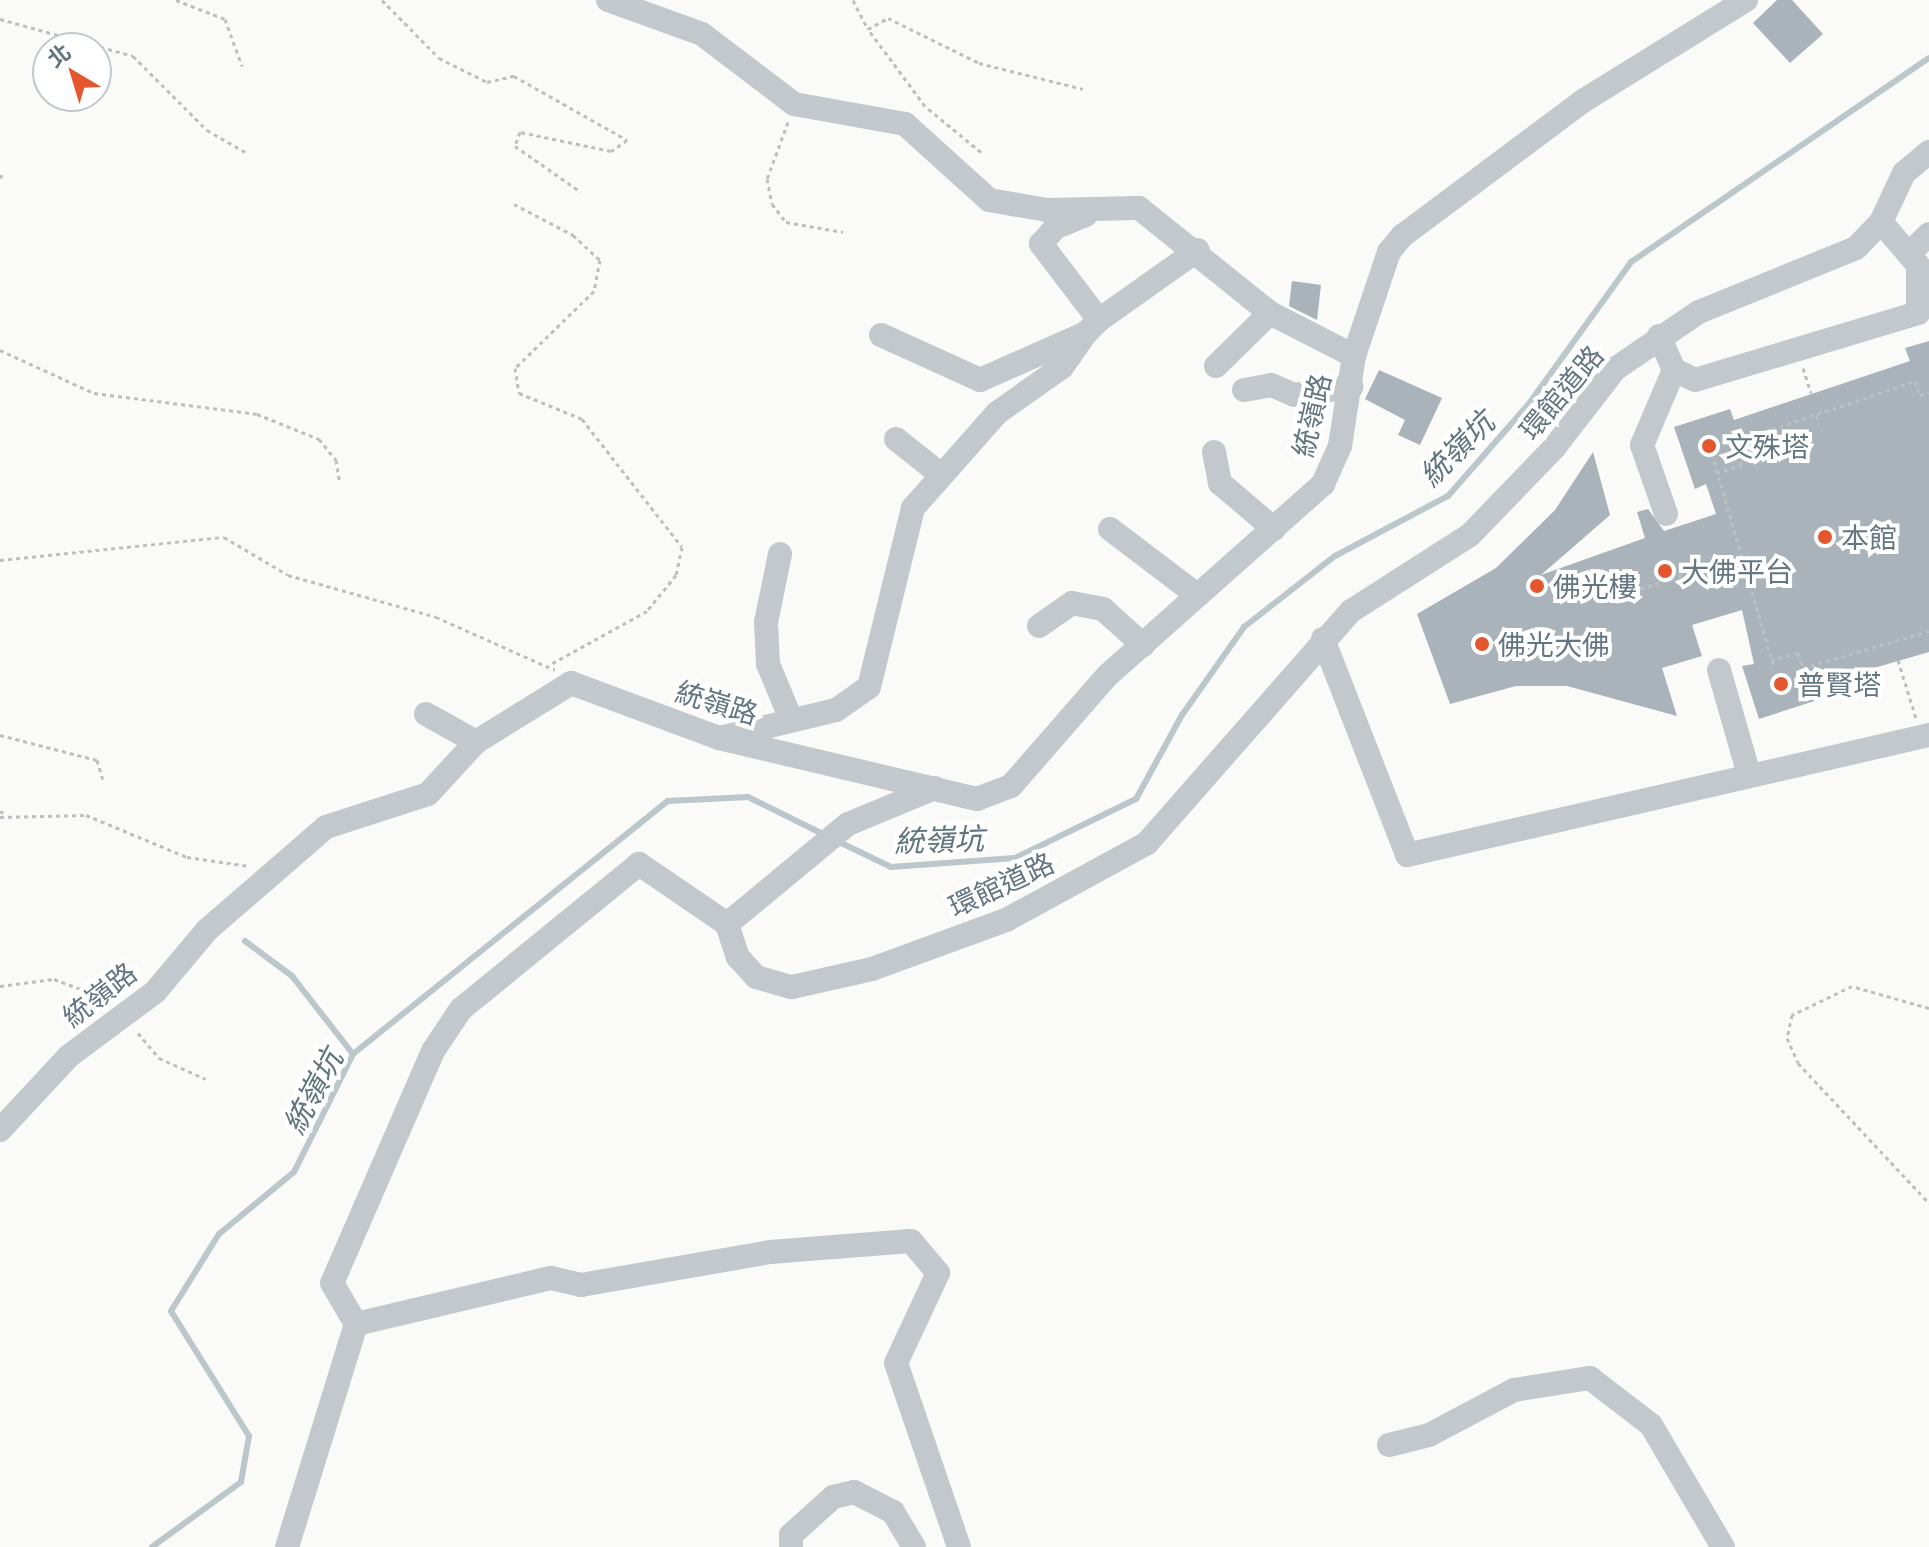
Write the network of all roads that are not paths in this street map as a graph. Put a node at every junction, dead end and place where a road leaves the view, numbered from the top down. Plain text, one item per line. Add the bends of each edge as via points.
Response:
1 (608, 0) edge
2 (1746, 0) edge
3 (1929, 152) edge
4 (1107, 207) junction
5 (1881, 222) junction
6 (1929, 234) edge
7 (1198, 250) junction
8 (1920, 269) edge
9 (1270, 313) junction
10 (1092, 326) junction
11 (881, 335) dead end
12 (1659, 336) junction
13 (1354, 356) junction
14 (1216, 366) dead end
15 (1674, 370) junction
16 (1351, 387) junction
17 (1244, 390) dead end
18 (896, 439) dead end
19 (1214, 452) dead end
20 (940, 474) junction
21 (1666, 514) dead end
22 (1110, 529) dead end
23 (1274, 529) junction
24 (780, 554) dead end
25 (1197, 595) junction
26 (1039, 626) dead end
27 (1323, 639) junction
28 (1143, 645) junction
29 (1719, 670) dead end
30 (426, 714) dead end
31 (790, 717) junction
32 (1925, 735) edge
33 (719, 738) junction
34 (476, 742) junction
35 (1748, 771) junction
36 (935, 788) junction
37 (727, 924) junction
38 (0, 1130) edge
39 (356, 1324) junction
40 (1389, 1445) dead end
41 (287, 1547) edge
42 (791, 1547) edge
43 (914, 1547) edge
44 (959, 1547) edge
45 (1723, 1547) edge

1 - 4 street, 統嶺路 via 702,34 794,104 905,124 989,200 1047,210
2 - 13 street, 統嶺路 via 1583,101 1402,236 1389,252
3 - 5 street, 環館道路 via 1904,173
4 - 7 street, 統嶺路 via 1139,208
4 - 10 street via 1056,227 1041,244
5 - 8 street
5 - 12 street, 環館道路 via 1856,248
6 - 8 street
7 - 9 street, 統嶺路
7 - 10 street
8 - 15 street via 1918,313 1799,353 1695,380
9 - 13 street, 統嶺路
9 - 14 street
10 - 11 street via 980,380
10 - 20 street via 1062,367 1008,403
12 - 15 street
12 - 27 street, 環館道路 via 1615,369 1554,448 1470,535 1381,586
13 - 16 street, 統嶺路
15 - 21 street via 1642,445
16 - 17 street via 1294,395 1271,385
16 - 23 street, 統嶺路 via 1334,465
18 - 20 street
19 - 23 street via 1220,483
20 - 31 street via 903,529 869,687 836,710
22 - 25 street
23 - 25 street, 統嶺路
24 - 31 street via 766,622 768,664
25 - 28 street, 統嶺路
26 - 28 street via 1072,603 1103,609
27 - 35 street via 1407,855
27 - 37 street, 環館道路 via 1147,843 1006,920 872,969 792,987 756,977 738,957
28 - 36 street, 統嶺路 via 1011,786 977,799
29 - 35 street
30 - 34 street
31 - 33 street
32 - 35 street
33 - 34 street, 統嶺路 via 571,683
33 - 36 street, 統嶺路
34 - 38 street, 統嶺路 via 428,794 326,827 207,930 155,992 69,1056
36 - 37 street via 848,824
37 - 39 street via 639,864 461,1009 433,1051 332,1283
39 - 41 street
39 - 44 street via 551,1278 581,1285 770,1252 911,1241 938,1273 896,1363
40 - 45 street via 1429,1435 1514,1390 1590,1378 1651,1425
42 - 43 street via 791,1535 833,1497 854,1492 893,1512

